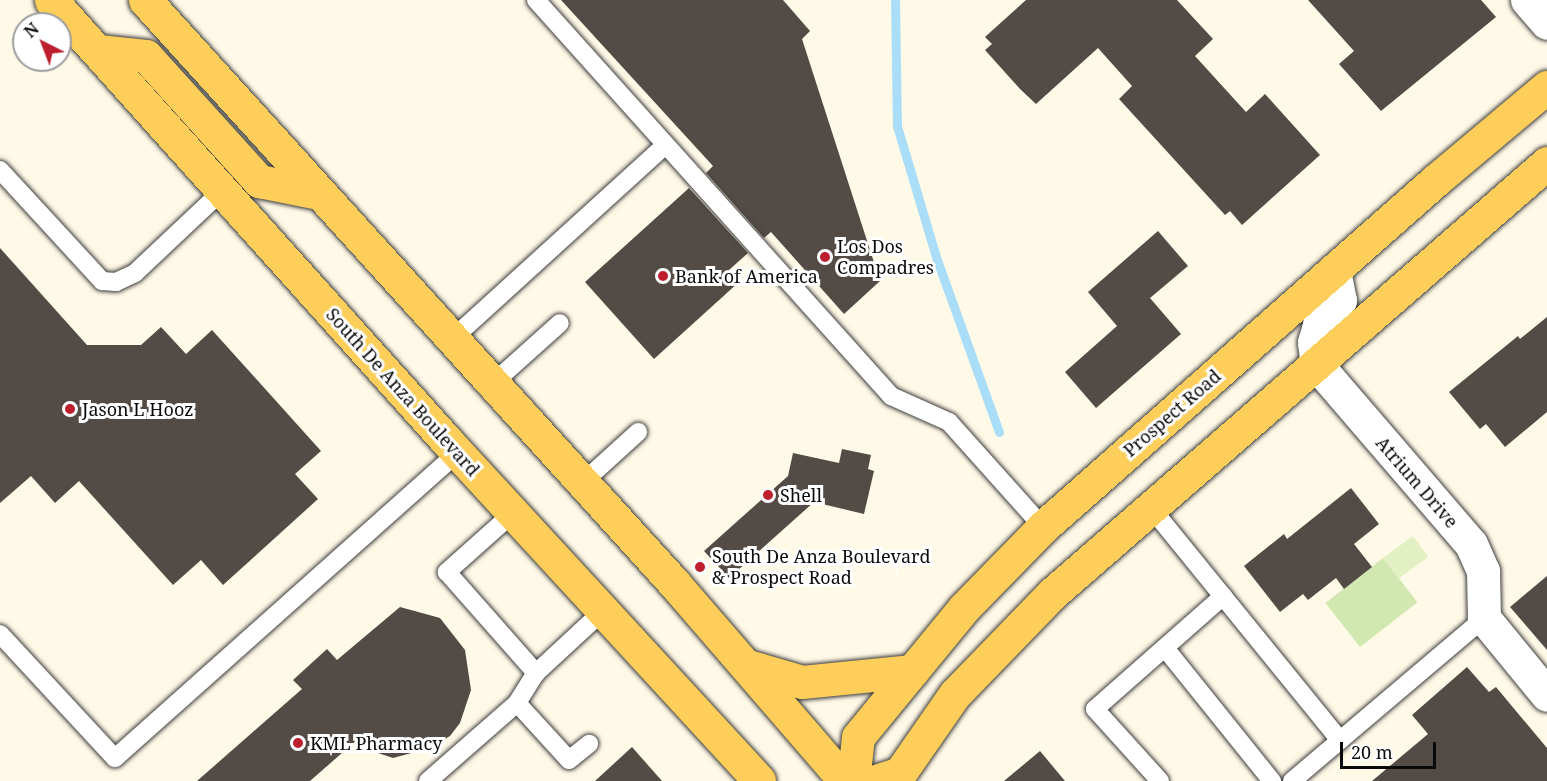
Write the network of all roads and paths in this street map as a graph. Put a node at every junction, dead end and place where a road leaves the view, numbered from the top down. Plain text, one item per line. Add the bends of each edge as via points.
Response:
1 (51, 0) edge
2 (145, 0) edge
3 (536, 0) edge
4 (1527, 0) edge
5 (1547, 22) edge
6 (98, 51) junction
7 (1547, 87) edge
8 (665, 145) junction
9 (1547, 163) edge
10 (0, 170) edge
11 (223, 190) junction
12 (319, 193) junction
13 (1334, 270) junction
14 (560, 323) dead end
15 (452, 340) junction
16 (1317, 365) junction
17 (492, 384) junction
18 (638, 432) dead end
19 (458, 453) junction
20 (582, 483) junction
21 (1152, 509) junction
22 (513, 513) junction
23 (1043, 527) junction
24 (1223, 596) junction
25 (603, 611) junction
26 (1484, 618) junction
27 (0, 634) edge
28 (1165, 648) junction
29 (748, 666) junction
30 (912, 671) junction
31 (536, 674) junction
32 (1547, 695) edge
33 (517, 703) junction
34 (1340, 741) junction
35 (589, 744) dead end
36 (428, 781) edge
37 (759, 781) edge
38 (846, 781) edge
39 (853, 781) edge
40 (876, 781) edge
41 (1160, 781) edge
42 (1272, 781) edge
43 (1292, 781) edge

1 - 6 main road, South De Anza Boulevard
2 - 12 main road
3 - 8 lane
4 - 5 street
6 - 11 main road, South De Anza Boulevard
6 - 12 main road via 146,56 259,181
7 - 13 main road, Prospect Road
8 - 15 lane
8 - 23 lane via 891,396 949,422
9 - 16 main road
10 - 11 lane via 102,281 116,282 135,273
11 - 19 main road, South De Anza Boulevard
12 - 15 main road
13 - 16 street via 1340,300 1319,326 1314,342
13 - 23 main road, Prospect Road
14 - 17 lane
15 - 17 main road
16 - 21 main road
16 - 26 street, Atrium Drive via 1471,544 1483,571
17 - 20 main road
18 - 20 lane
19 - 22 main road, South De Anza Boulevard
19 - 27 lane via 115,758
20 - 29 main road
21 - 24 lane
21 - 40 main road via 1004,641 955,694 900,773
22 - 25 main road, South De Anza Boulevard
22 - 31 lane via 447,572
23 - 30 main road, Prospect Road via 963,609
24 - 28 lane
24 - 34 lane
25 - 31 lane
25 - 37 main road, South De Anza Boulevard
26 - 32 street
26 - 34 lane
28 - 41 lane via 1095,710
28 - 42 lane
29 - 30 main road via 802,681
29 - 38 main road
30 - 39 main road, Prospect Road via 858,737
31 - 33 lane
33 - 35 lane via 569,760
33 - 36 lane
34 - 43 lane

